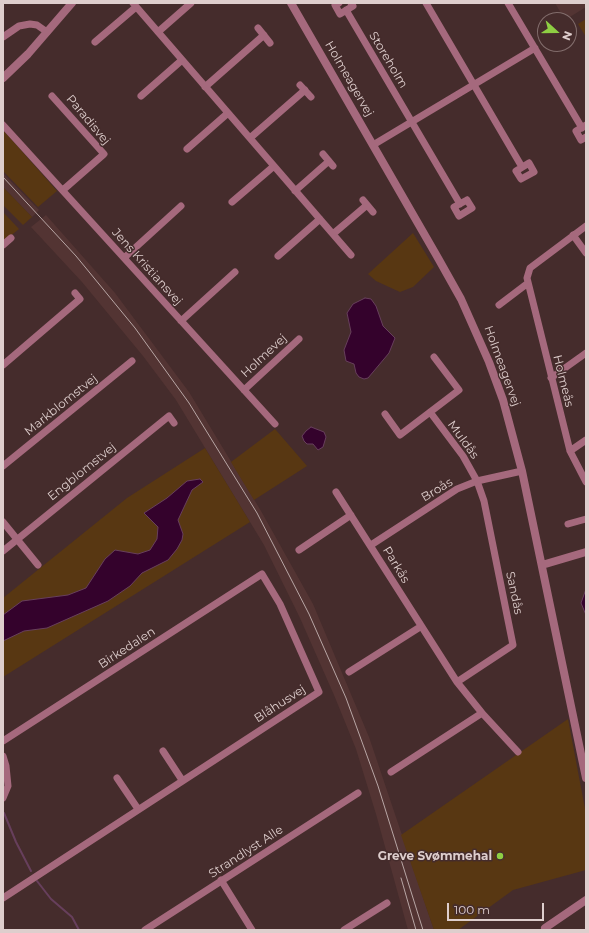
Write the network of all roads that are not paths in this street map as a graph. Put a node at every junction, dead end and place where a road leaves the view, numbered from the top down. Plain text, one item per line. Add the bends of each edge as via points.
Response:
1 (72, 3) edge
2 (191, 3) edge
3 (291, 3) edge
4 (339, 3) edge
5 (351, 3) edge
6 (426, 3) edge
7 (508, 3) edge
8 (134, 5) edge
9 (346, 10) junction
10 (258, 28) dead end
11 (47, 32) junction
12 (158, 32) junction
13 (264, 35) junction
14 (3, 37) edge
15 (95, 42) dead end
16 (270, 42) dead end
17 (534, 48) junction
18 (182, 60) junction
19 (3, 78) edge
20 (474, 84) junction
21 (205, 86) junction
22 (52, 96) dead end
23 (141, 96) dead end
24 (311, 97) dead end
25 (228, 113) junction
26 (412, 121) junction
27 (3, 125) edge
28 (584, 127) edge
29 (586, 137) edge
30 (250, 138) junction
31 (373, 145) junction
32 (187, 149) dead end
33 (323, 154) dead end
34 (274, 166) junction
35 (522, 167) dead end
36 (63, 190) junction
37 (295, 191) junction
38 (232, 202) dead end
39 (460, 204) dead end
40 (181, 206) dead end
41 (373, 212) dead end
42 (320, 219) junction
43 (586, 226) edge
44 (333, 234) junction
45 (573, 235) junction
46 (11, 238) dead end
47 (3, 246) edge
48 (586, 253) edge
49 (351, 255) dead end
50 (278, 256) dead end
51 (124, 258) junction
52 (235, 272) dead end
53 (528, 283) junction
54 (75, 293) dead end
55 (499, 305) dead end
56 (181, 321) junction
57 (299, 339) dead end
58 (586, 353) edge
59 (434, 357) dead end
60 (132, 361) dead end
61 (3, 364) edge
62 (551, 378) junction
63 (244, 390) junction
64 (430, 412) junction
65 (385, 414) dead end
66 (174, 423) dead end
67 (275, 424) dead end
68 (586, 440) edge
69 (570, 451) junction
70 (3, 466) edge
71 (522, 471) junction
72 (477, 481) junction
73 (586, 482) edge
74 (336, 492) dead end
75 (351, 515) junction
76 (586, 519) edge
77 (3, 522) edge
78 (568, 524) dead end
79 (17, 540) junction
80 (371, 545) junction
81 (299, 550) dead end
82 (3, 551) edge
83 (586, 552) edge
84 (38, 565) dead end
85 (542, 565) junction
86 (262, 574) joint
87 (420, 627) junction
88 (349, 672) dead end
89 (457, 682) junction
90 (482, 713) junction
91 (3, 741) edge
92 (163, 751) dead end
93 (518, 752) dead end
94 (3, 756) edge
95 (391, 772) dead end
96 (117, 778) dead end
97 (586, 778) edge
98 (182, 780) junction
99 (358, 793) dead end
100 (3, 798) edge
101 (138, 809) junction
102 (221, 880) junction
103 (3, 898) edge
104 (586, 900) edge
105 (387, 903) dead end
106 (545, 928) dead end
107 (145, 930) edge
108 (252, 930) edge
109 (344, 930) edge

1 - 11 street
2 - 12 street
3 - 31 street, Holmeagervej
4 - 9 street, Storeholm via 335,5 340,14
5 - 9 street via 353,6
6 - 20 street
7 - 17 street
8 - 12 street
8 - 15 street
9 - 26 street, Storeholm
10 - 13 street
11 - 14 street via 37,25 30,24 20,26
11 - 19 street
12 - 18 street
13 - 16 street
13 - 21 street
17 - 20 street
17 - 28 street
18 - 21 street
18 - 23 street
20 - 26 street
20 - 35 street
21 - 25 street
22 - 36 street, Paradisvej via 104,154
24 - 30 street via 303,87
25 - 30 street
25 - 32 street
26 - 31 street
26 - 39 street, Storeholm
27 - 36 street, Jens Kristiansvej
28 - 29 street via 576,131 581,140
30 - 34 street
31 - 71 street, Holmeagervej via 475,328 503,400
33 - 37 street via 331,163
34 - 37 street
34 - 38 street
36 - 51 street, Jens Kristiansvej
37 - 42 street
40 - 51 street
41 - 44 street via 365,202
42 - 44 street
42 - 50 street
43 - 45 street
44 - 49 street
45 - 48 street
45 - 53 street via 530,268 527,275
46 - 47 street
51 - 56 street, Jens Kristiansvej
52 - 56 street
53 - 55 street
53 - 62 street, Holmeås
54 - 61 street via 80,299
56 - 63 street, Jens Kristiansvej
57 - 63 street, Holmevej
58 - 62 street
59 - 64 street via 459,390
60 - 70 street, Markblomstvej
62 - 69 street, Holmeås
63 - 67 street, Jens Kristiansvej
64 - 65 street via 400,435
64 - 72 street, Muldås via 463,456
66 - 79 street, Engblomstvej via 169,416
68 - 69 street
69 - 73 street, Holmeås
71 - 72 street, Broås
71 - 85 street, Holmeagervej
72 - 80 street, Broås via 457,489
72 - 89 street, Sandås via 484,502 513,645
74 - 75 street, Parkås
75 - 80 street, Parkås
75 - 81 street
76 - 78 street
77 - 79 street
79 - 82 street, Engblomstvej
79 - 84 street
80 - 87 street, Parkås
83 - 85 street
85 - 97 street, Holmeagervej
86 - 91 street, Birkedalen
86 - 98 street, Blåhusvej via 280,604 319,692
87 - 88 street
87 - 89 street, Parkås
89 - 90 street, Parkås
90 - 93 street, Parkås
90 - 95 street
92 - 98 street
94 - 100 street via 8,786
96 - 101 street
98 - 101 street, Blåhusvej
99 - 102 street, Strandlyst Alle
101 - 103 street, Blåhusvej
102 - 107 street, Strandlyst Alle
102 - 108 street
104 - 106 street
105 - 109 street

